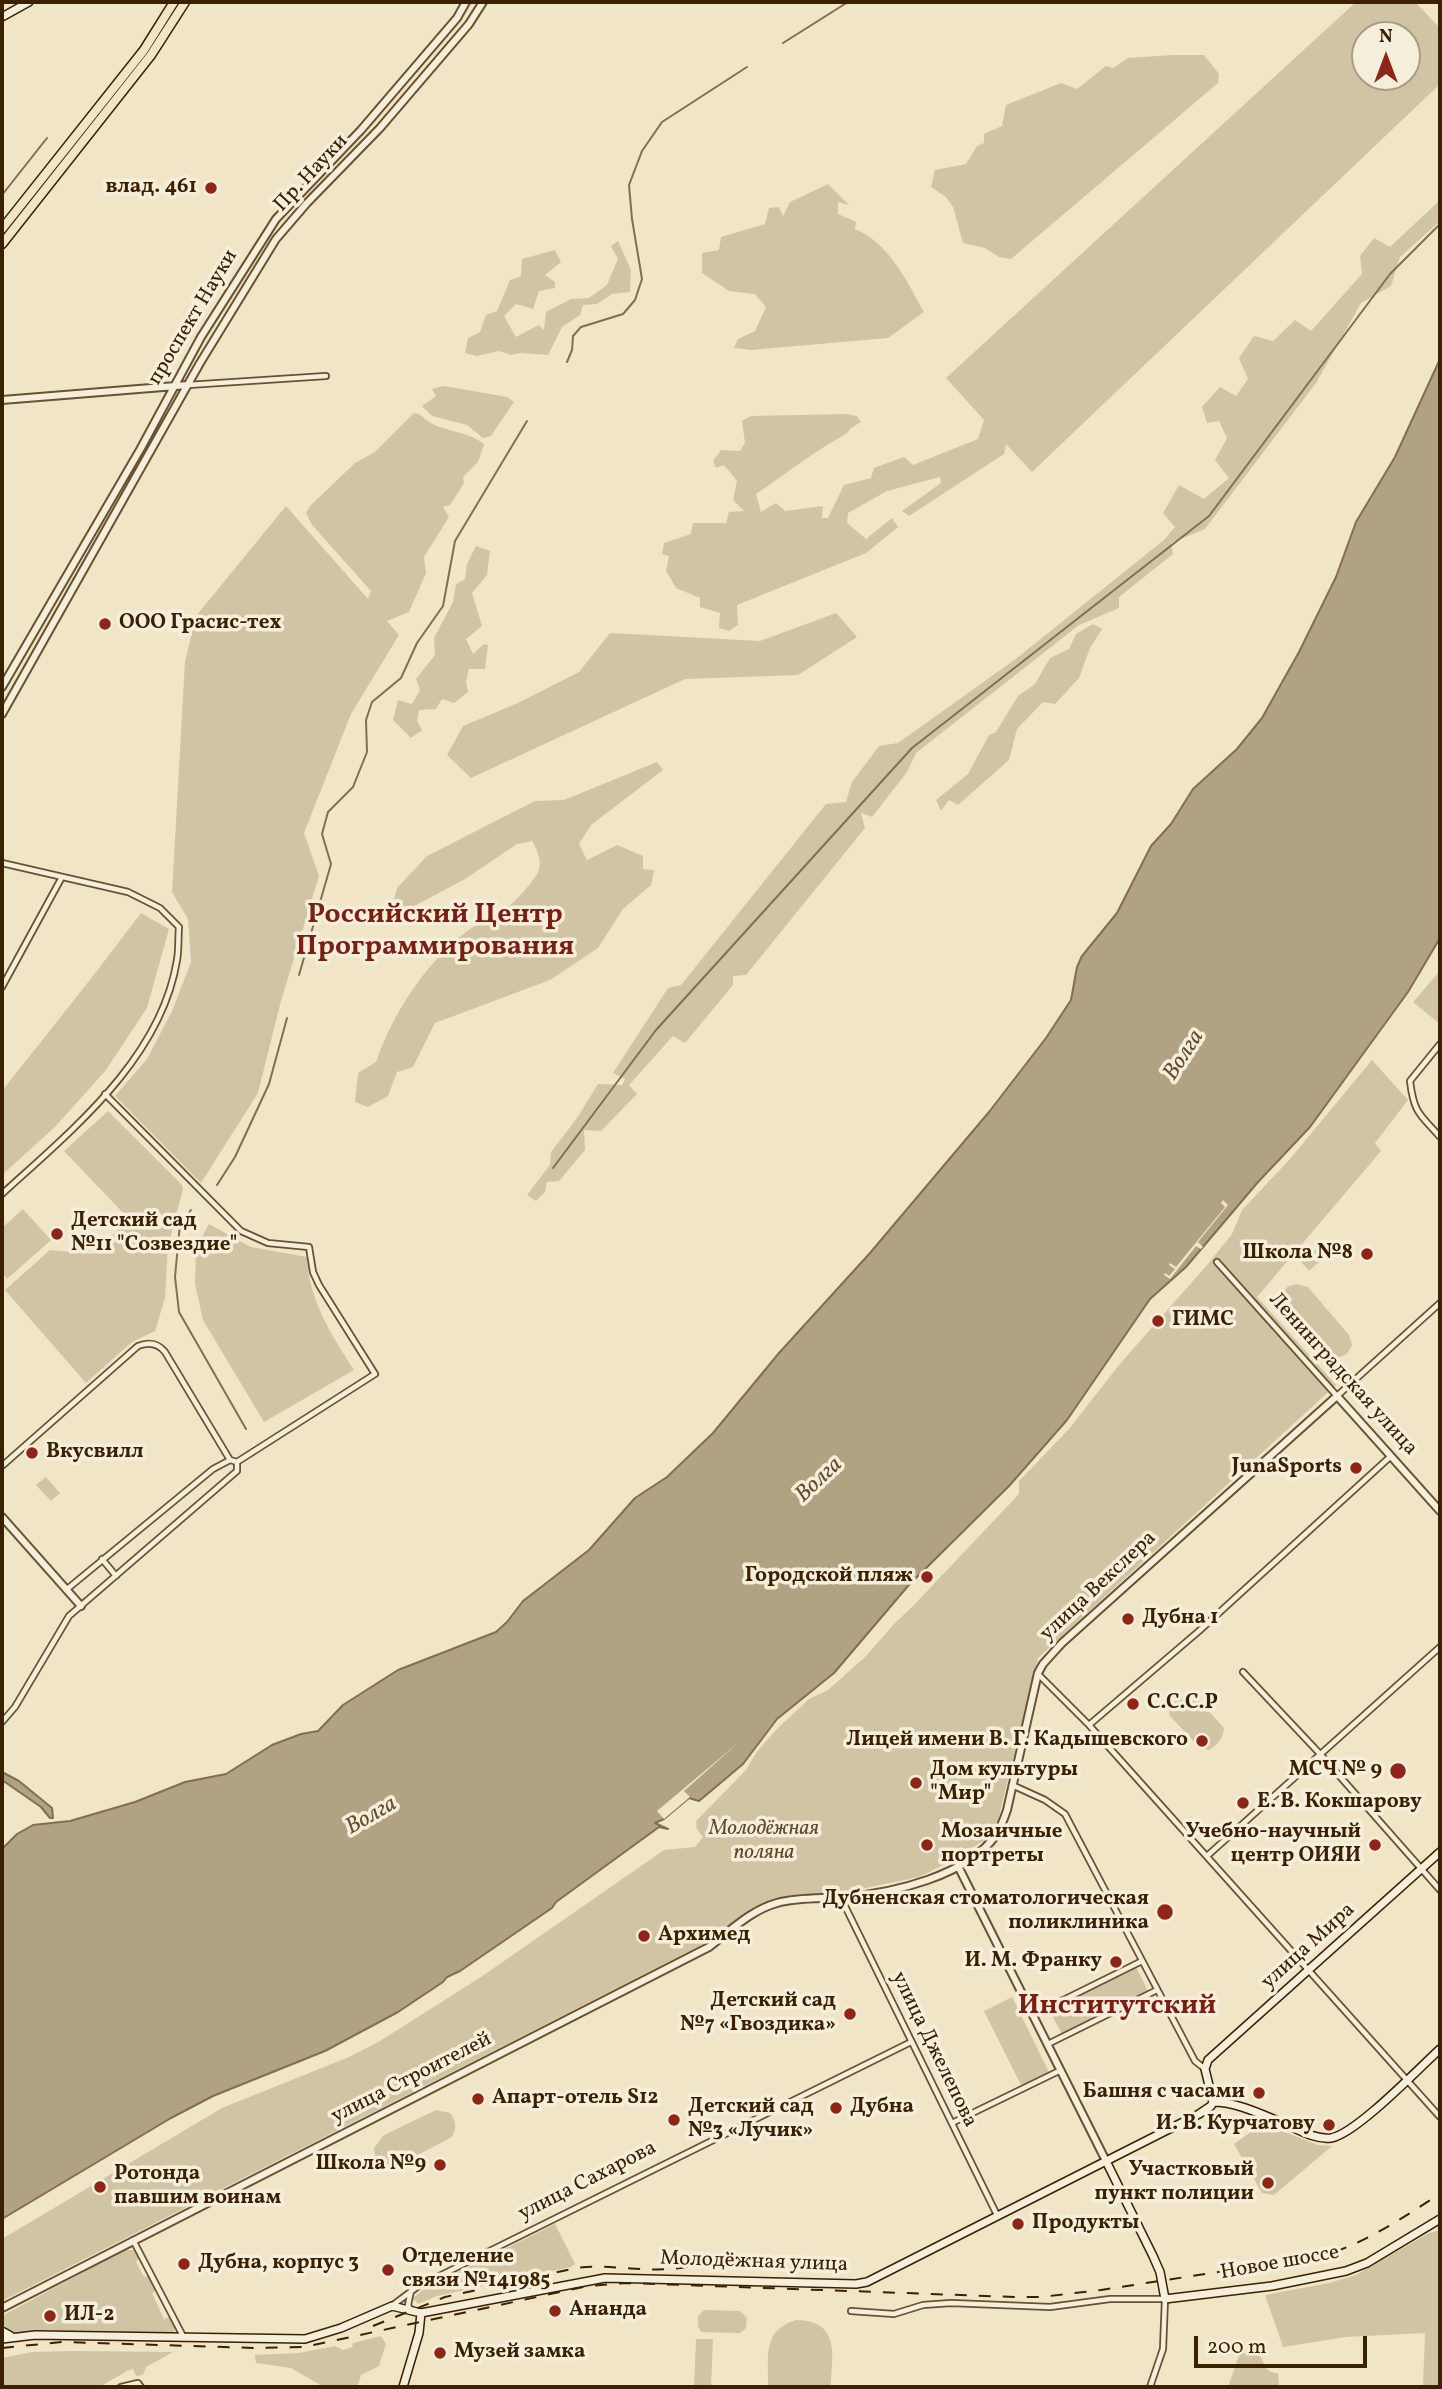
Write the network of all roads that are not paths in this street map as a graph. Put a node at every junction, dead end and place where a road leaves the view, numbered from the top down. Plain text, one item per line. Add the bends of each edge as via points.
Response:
1 (29, 2) edge
2 (174, 2) edge
3 (186, 2) edge
4 (466, 2) edge
5 (483, 2) edge
6 (2, 17) edge
7 (342, 149) junction
8 (351, 156) junction
9 (2, 229) edge
10 (2, 244) edge
11 (326, 376) dead end
12 (188, 385) junction
13 (173, 386) junction
14 (2, 400) edge
15 (2, 687) edge
16 (2, 714) edge
17 (2, 863) edge
18 (62, 877) junction
19 (2, 987) edge
20 (1440, 1044) edge
21 (105, 1094) junction
22 (1440, 1137) edge
23 (2, 1194) edge
24 (1217, 1262) dead end
25 (1440, 1303) edge
26 (1337, 1396) junction
27 (1391, 1456) junction
28 (230, 1460) junction
29 (237, 1462) junction
30 (2, 1466) edge
31 (1440, 1511) edge
32 (2, 1517) edge
33 (102, 1559) junction
34 (116, 1576) junction
35 (66, 1590) junction
36 (81, 1606) junction
37 (1440, 1647) edge
38 (1243, 1672) dead end
39 (1038, 1673) junction
40 (2, 1722) edge
41 (1089, 1725) junction
42 (1321, 1755) junction
43 (1012, 1785) junction
44 (1440, 1852) edge
45 (1207, 1856) junction
46 (958, 1866) junction
47 (1421, 1869) junction
48 (1440, 1890) edge
49 (841, 1898) junction
50 (1142, 1961) junction
51 (1309, 1971) junction
52 (1157, 1990) junction
53 (1033, 2015) junction
54 (911, 2042) junction
55 (1048, 2044) junction
56 (1440, 2049) edge
57 (1205, 2069) junction
58 (1061, 2070) junction
59 (1407, 2079) junction
60 (1213, 2102) junction
61 (1440, 2117) edge
62 (951, 2123) junction
63 (1106, 2161) junction
64 (998, 2216) junction
65 (1440, 2221) edge
66 (133, 2240) junction
67 (411, 2291) junction
68 (1165, 2300) junction
69 (392, 2306) junction
70 (2, 2308) edge
71 (411, 2310) junction
72 (850, 2311) dead end
73 (421, 2314) junction
74 (2, 2331) edge
75 (11, 2336) junction
76 (2, 2339) edge
77 (184, 2339) junction
78 (139, 2385) edge
79 (121, 2387) edge
80 (403, 2387) edge
81 (1150, 2387) edge

1 - 6 main road
2 - 9 main road via 144,50
3 - 10 main road via 151,55
4 - 7 street, проспект Науки
5 - 8 street, Пр. Науки via 439,60
7 - 8 street
7 - 13 street, проспект Науки via 276,219
8 - 12 street, Пр. Науки via 276,239
11 - 12 street
12 - 13 street
12 - 16 street, проспект Науки
13 - 14 street
13 - 15 street, проспект Науки
17 - 18 street
18 - 19 street
18 - 21 street via 128,892 160,908 179,927 178,959 166,1001 141,1048
20 - 22 street via 1410,1082 1416,1111
21 - 23 street
21 - 29 street via 242,1231 268,1243 309,1247 319,1285 375,1374
24 - 26 street, Ленинградская улица
25 - 26 street, улица Векслера
26 - 27 street, Ленинградская улица
26 - 39 street, улица Векслера via 1062,1643
27 - 31 street, Ленинградская улица
27 - 41 street
28 - 29 street
28 - 30 street via 165,1352 145,1343
28 - 33 street
29 - 34 street via 237,1471
32 - 35 street
33 - 34 street
33 - 35 street
34 - 36 street
35 - 36 street
36 - 40 street via 69,1616
37 - 42 street
38 - 42 street
39 - 41 street
39 - 43 street, улица Векслера
41 - 45 street
42 - 45 street
42 - 47 street
43 - 46 street, улица Векслера via 995,1836
43 - 50 street via 1065,1814
44 - 47 main road, улица Мира
45 - 51 street
46 - 49 street, улица Векслера via 894,1890
46 - 53 street
47 - 48 street
47 - 51 main road, улица Мира
49 - 54 street, улица Джелепова
49 - 66 street, улица Строителей via 803,1899 766,1907 703,1950
50 - 52 street
50 - 53 street
51 - 57 main road, улица Мира via 1214,2054
51 - 59 street
52 - 55 street
52 - 57 street via 1195,2062
53 - 55 street
54 - 62 street, улица Джелепова
54 - 67 street, улица Сахарова
55 - 58 street
56 - 59 main road
57 - 60 main road
58 - 62 street
58 - 63 street
59 - 60 main road via 1336,2137 1318,2137
59 - 61 street
60 - 63 main road, Молодёжная улица via 1199,2114
62 - 64 street, улица Джелепова
63 - 64 main road, Молодёжная улица
63 - 68 main road via 1160,2272
64 - 73 main road, Молодёжная улица via 856,2284 605,2278
65 - 68 main road, Новое шоссе via 1367,2263 1333,2275
66 - 70 street, улица Строителей
66 - 77 street
67 - 69 street, улица Сахарова
67 - 71 street
68 - 72 street via 1110,2299 1050,2307 951,2303 894,2314
68 - 81 street via 1163,2349
69 - 71 main road
69 - 77 main road, улица Сахарова via 317,2337
71 - 73 main road
73 - 80 main road
74 - 75 main road
75 - 76 main road
75 - 77 main road, улица Сахарова
78 - 79 street

